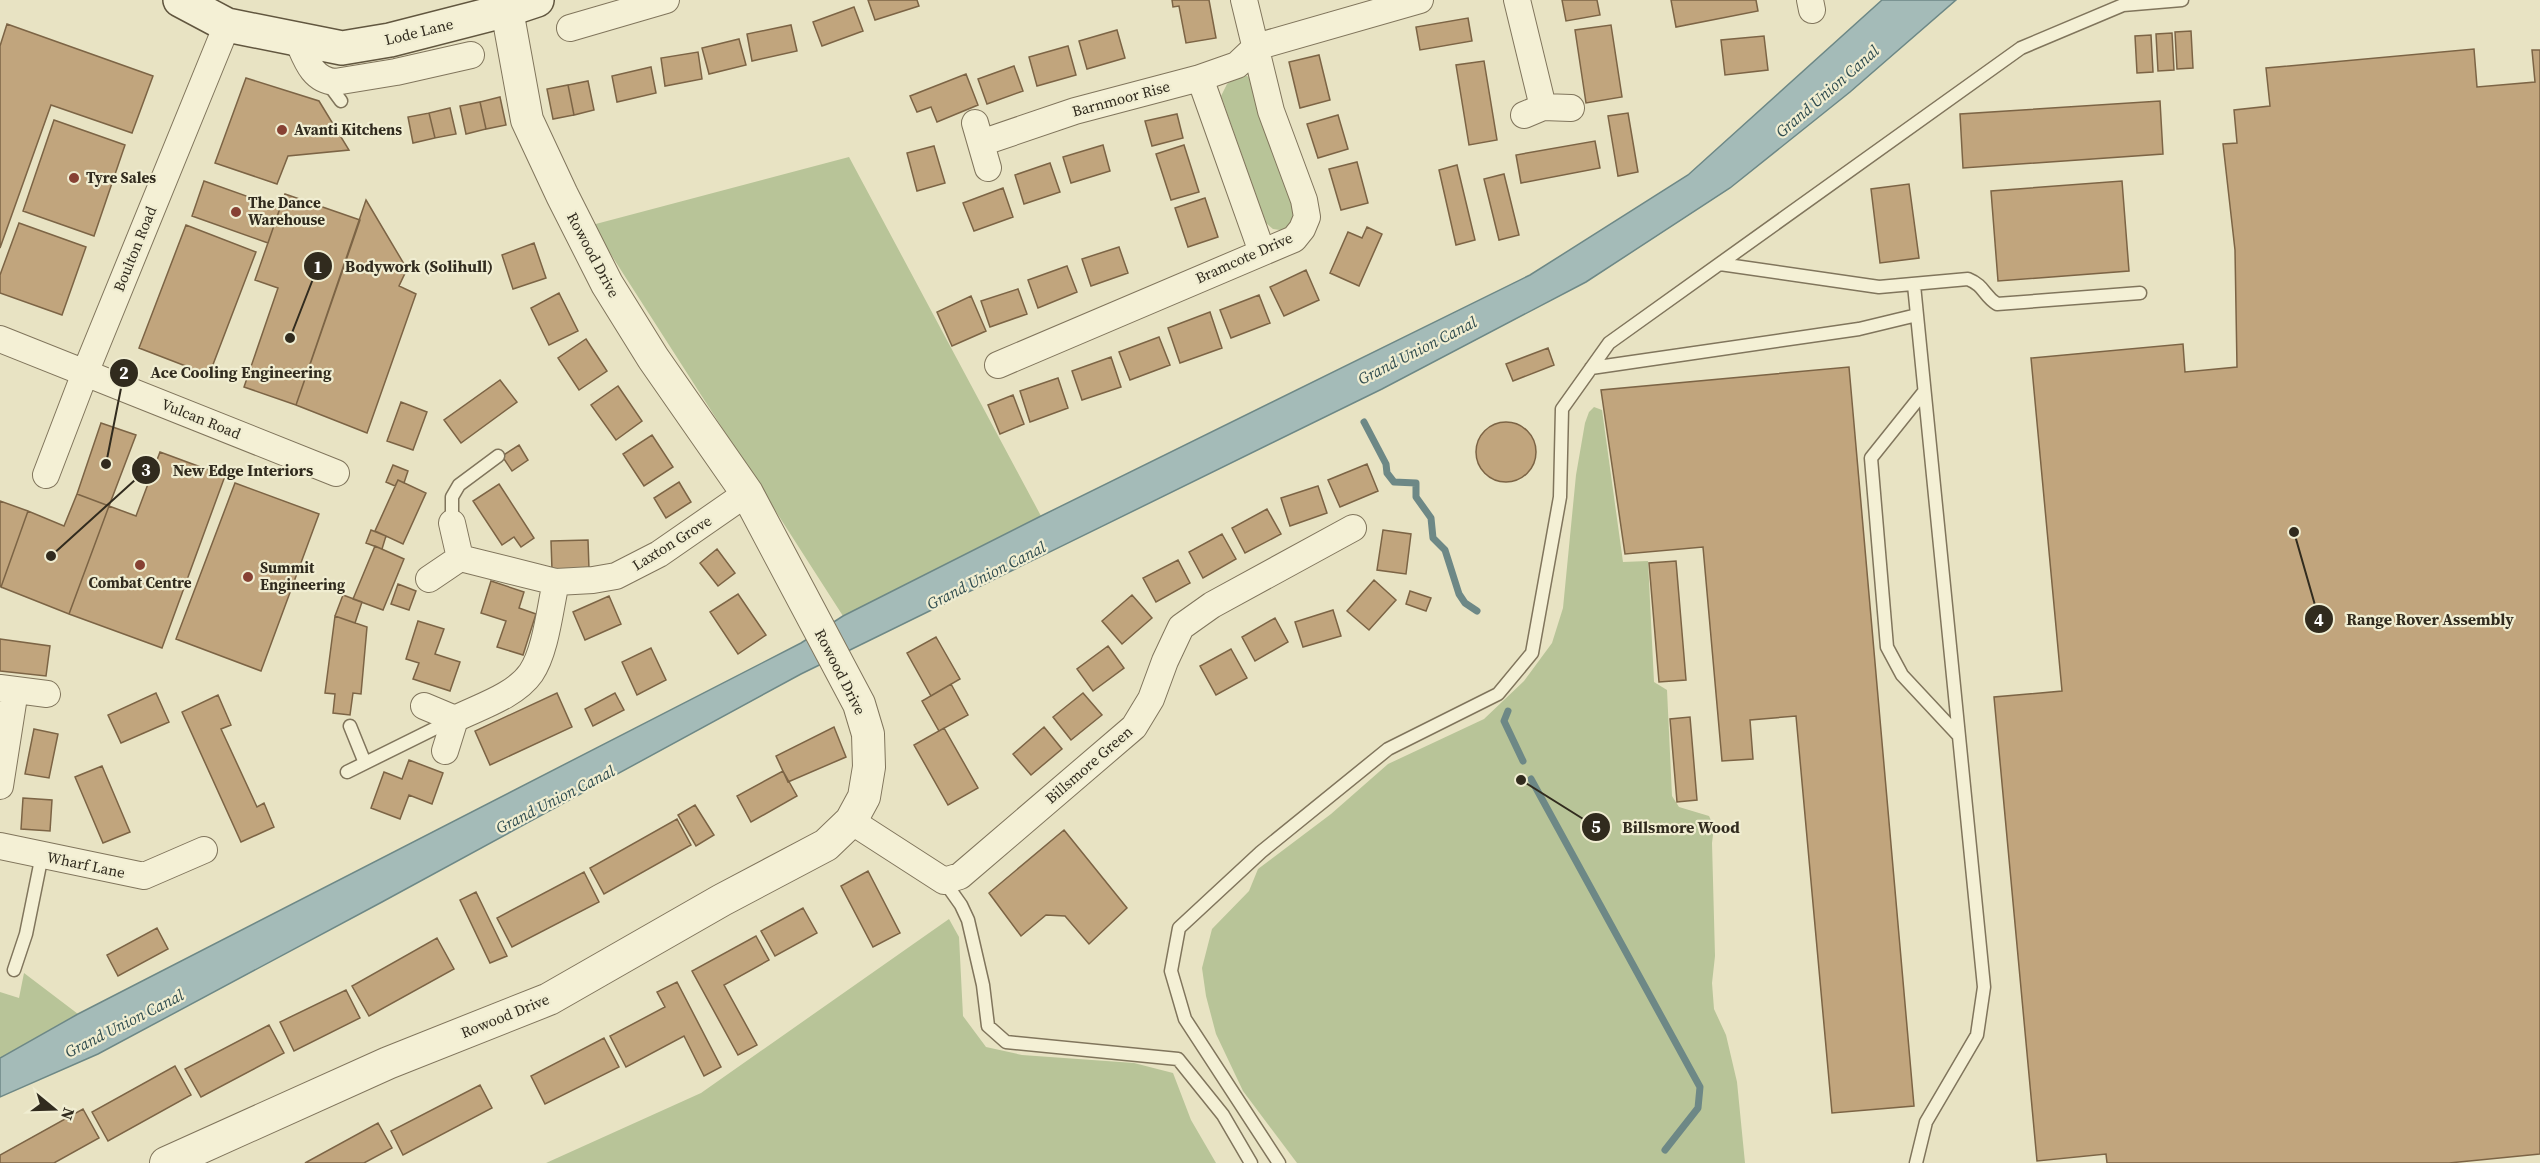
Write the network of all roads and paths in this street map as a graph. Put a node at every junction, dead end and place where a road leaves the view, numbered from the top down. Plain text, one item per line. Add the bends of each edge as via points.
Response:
1 (180, 0) edge
2 (537, 0) edge
3 (666, 0) edge
4 (1244, 0) edge
5 (1420, 0) edge
6 (1517, 0) edge
7 (2182, 0) edge
8 (507, 10) junction
9 (227, 25) junction
10 (570, 28) dead end
11 (298, 41) junction
12 (1256, 47) junction
13 (471, 55) dead end
14 (1200, 78) junction
15 (1571, 108) dead end
16 (988, 168) dead end
17 (1262, 252) junction
18 (1720, 264) junction
19 (1914, 285) junction
20 (2140, 293) dead end
21 (1917, 315) junction
22 (0, 339) edge
23 (998, 365) dead end
24 (1591, 368) junction
25 (85, 373) junction
26 (1923, 393) junction
27 (498, 456) dead end
28 (336, 473) dead end
29 (46, 475) dead end
30 (747, 494) junction
31 (452, 523) joint
32 (1353, 528) dead end
33 (460, 558) junction
34 (429, 579) dead end
35 (556, 582) junction
36 (7, 689) edge
37 (47, 694) dead end
38 (424, 706) dead end
39 (455, 719) junction
40 (350, 726) dead end
41 (1959, 735) junction
42 (445, 751) dead end
43 (365, 763) junction
44 (347, 772) dead end
45 (0, 786) edge
46 (851, 821) junction
47 (0, 846) edge
48 (204, 850) dead end
49 (42, 855) junction
50 (944, 881) junction
51 (14, 970) dead end
52 (166, 1163) edge
53 (1251, 1163) edge
54 (1279, 1163) edge
55 (1916, 1163) edge

1 - 9 main road, Lode Lane
2 - 8 main road, Lode Lane
3 - 10 street
4 - 12 street, Bramcote Drive
5 - 12 street
6 - 15 street via 1533,111
7 - 18 lane via 2123,5 2021,48
8 - 11 main road, Lode Lane via 342,48
8 - 30 street, Rowood Drive via 527,120 562,195 607,284
9 - 11 main road, Lode Lane
9 - 25 street, Boulton Road
11 - 13 street via 310,68 334,91
12 - 14 street, Barnmoor Rise via 1237,65
12 - 17 street, Bramcote Drive via 1271,111 1304,200 1306,217 1294,239
14 - 16 street, Barnmoor Rise via 978,133
14 - 17 street
17 - 23 street, Bramcote Drive
18 - 19 lane via 1880,287
18 - 24 lane via 1609,343
19 - 20 lane via 1968,279 1979,284 1997,304
19 - 21 lane
21 - 24 lane via 1859,329
21 - 26 lane
22 - 25 street, Vulcan Road
24 - 54 lane via 1562,409 1560,497 1532,653 1498,694 1388,749 1261,852 1179,928 1171,971 1185,1019
25 - 28 street, Vulcan Road
25 - 29 street, Boulton Road
26 - 41 lane
26 - 41 lane via 1871,458 1887,647 1902,675
27 - 31 lane via 459,485 452,497
30 - 35 street, Laxton Grove via 659,554 616,576
30 - 46 street, Rowood Drive via 859,704 868,734 869,767 864,797
31 - 33 street
32 - 50 street, Billsmore Green via 1212,605 1181,627 1151,699 1134,727 999,845 960,876
33 - 34 street
33 - 35 street, Laxton Grove
35 - 39 street via 531,674 512,691
36 - 37 street
36 - 45 street
38 - 39 street
39 - 42 street
39 - 43 lane
40 - 43 lane
41 - 55 lane via 1984,987 1977,1035 1926,1122
43 - 44 lane
46 - 50 street
46 - 52 street, Rowood Drive via 826,845 549,999 388,1063
47 - 49 street, Wharf Lane
48 - 49 street, Wharf Lane via 144,876
49 - 51 lane via 26,934
50 - 53 lane via 968,920 988,1026 1006,1042 1178,1059 1223,1115

